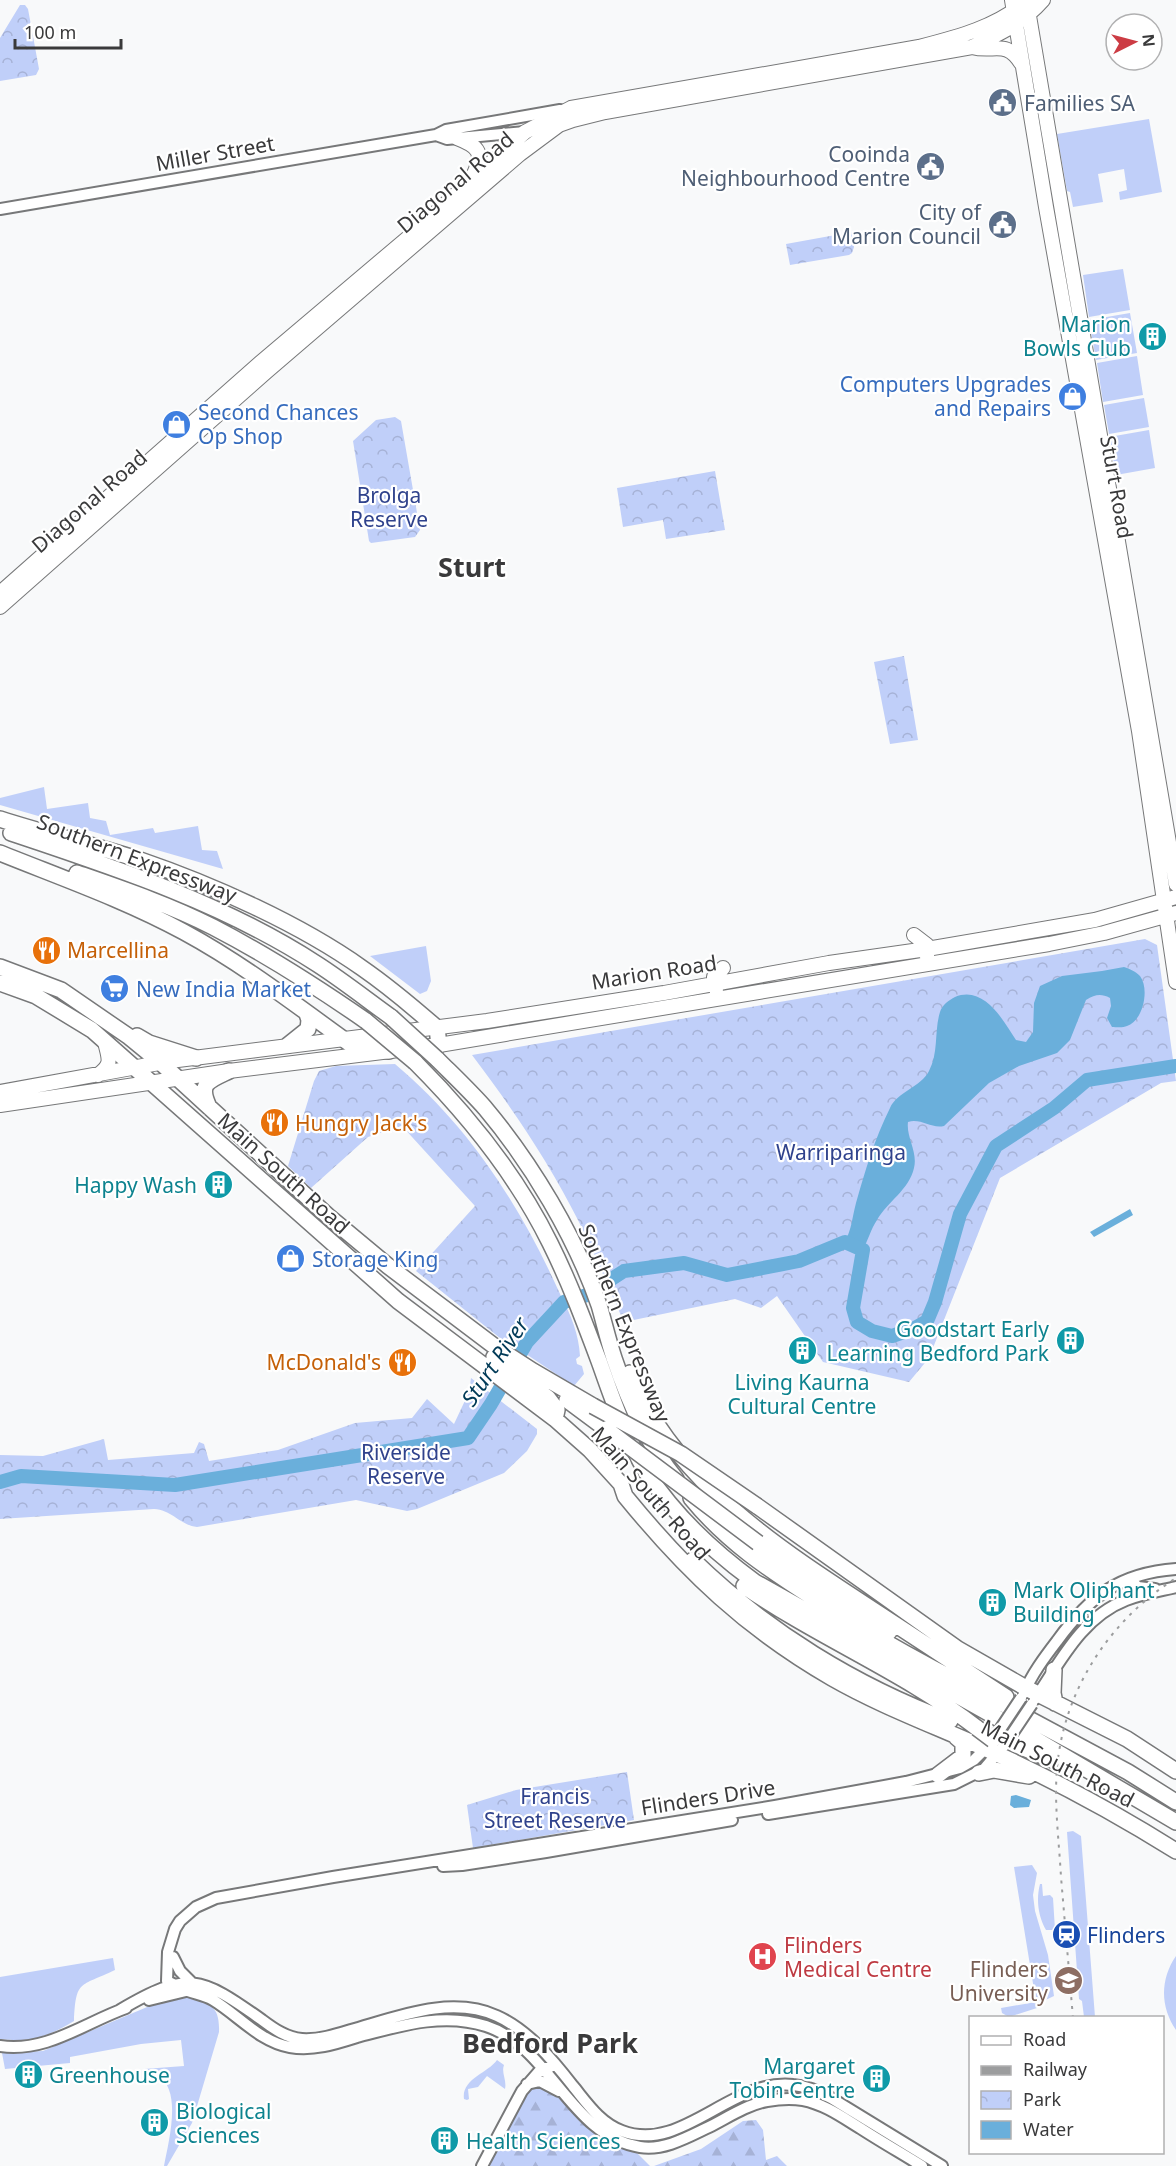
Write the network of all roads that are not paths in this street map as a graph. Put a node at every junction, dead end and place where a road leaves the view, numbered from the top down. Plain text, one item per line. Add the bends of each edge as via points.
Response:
1 (1043, 0) edge
2 (1050, 0) edge
3 (1028, 4) edge
4 (1013, 5) edge
5 (1016, 25) junction
6 (1033, 40) junction
7 (972, 47) junction
8 (1022, 65) junction
9 (571, 108) junction
10 (559, 125) junction
11 (525, 132) junction
12 (436, 135) junction
13 (457, 138) junction
14 (471, 180) junction
15 (461, 197) junction
16 (0, 209) edge
17 (55, 552) junction
18 (0, 593) edge
19 (0, 607) edge
20 (1144, 729) junction
21 (0, 819) edge
22 (0, 829) edge
23 (0, 852) edge
24 (1174, 862) edge
25 (1162, 874) junction
26 (1176, 884) edge
27 (1170, 898) edge
28 (1138, 907) junction
29 (1172, 915) edge
30 (1140, 922) junction
31 (914, 935) dead end
32 (927, 949) junction
33 (829, 963) junction
34 (919, 966) junction
35 (0, 967) edge
36 (723, 968) dead end
37 (846, 978) junction
38 (0, 982) edge
39 (1176, 982) edge
40 (714, 984) junction
41 (664, 993) junction
42 (1176, 993) edge
43 (742, 995) junction
44 (498, 1007) dead end
45 (657, 1010) junction
46 (307, 1014) junction
47 (487, 1021) junction
48 (437, 1028) junction
49 (120, 1030) junction
50 (505, 1034) junction
51 (342, 1039) junction
52 (105, 1042) junction
53 (288, 1045) junction
54 (389, 1051) junction
55 (438, 1052) junction
56 (196, 1058) junction
57 (161, 1063) junction
58 (136, 1068) junction
59 (229, 1071) junction
60 (98, 1075) junction
61 (178, 1080) junction
62 (152, 1084) junction
63 (1, 1096) edge
64 (211, 1110) junction
65 (328, 1216) junction
66 (424, 1295) junction
67 (402, 1298) junction
68 (599, 1305) junction
69 (487, 1353) junction
70 (632, 1376) junction
71 (523, 1379) junction
72 (646, 1472) junction
73 (621, 1484) junction
74 (1176, 1569) edge
75 (1129, 1579) junction
76 (1171, 1589) edge
77 (1130, 1598) junction
78 (1083, 1608) junction
79 (1096, 1617) junction
80 (958, 1649) junction
81 (1054, 1670) junction
82 (1055, 1703) junction
83 (953, 1716) junction
84 (1004, 1730) junction
85 (956, 1737) junction
86 (1176, 1771) edge
87 (939, 1781) junction
88 (1082, 1796) junction
89 (1176, 1802) edge
90 (1176, 1822) edge
91 (1176, 1851) edge
92 (173, 1957) junction
93 (166, 1969) junction
94 (173, 1984) junction
95 (189, 1987) junction
96 (150, 1996) junction
97 (243, 2006) junction
98 (228, 2011) junction
99 (511, 2024) junction
100 (0, 2046) edge
101 (528, 2054) junction
102 (542, 2068) junction
103 (560, 2070) junction
104 (526, 2084) junction
105 (563, 2093) junction
106 (482, 2166) edge
107 (922, 2166) edge
108 (942, 2166) edge

1 - 3 main road, Diagonal Road
2 - 6 main road
3 - 4 main road, Diagonal Road
3 - 5 main road, Diagonal Road
3 - 6 main road, Sturt Road
4 - 5 main road, Sturt Road
4 - 9 main road, Diagonal Road via 968,34 920,47
5 - 7 main road, Diagonal Road
5 - 8 main road, Sturt Road
6 - 20 main road, Sturt Road
7 - 8 main road via 1008,50
7 - 10 main road, Diagonal Road via 605,112
8 - 20 main road, Sturt Road
9 - 11 main road, Diagonal Road
9 - 12 street, Miller Street
10 - 11 main road
10 - 15 main road, Diagonal Road
11 - 13 street, Miller Street
11 - 14 main road, Diagonal Road
12 - 13 street, Miller Street
12 - 16 street, Miller Street
13 - 14 main road via 479,151
14 - 15 main road, Diagonal Road
15 - 17 main road, Diagonal Road via 411,236
17 - 18 main road, Diagonal Road
17 - 19 main road, Diagonal Road
20 - 24 main road, Sturt Road
20 - 25 main road, Sturt Road
21 - 48 highway via 142,861 249,905 330,947
22 - 55 highway, Southern Expressway, bridge via 128,872 216,909 316,964
23 - 46 highway via 119,900 185,933 254,974
23 - 72 highway, Southern Expressway, bridge via 132,892 211,926 313,984 415,1062 477,1128 525,1196 570,1286 617,1410
24 - 26 main road, Sturt Road
25 - 27 main road, Sturt Road
25 - 28 main road via 1156,890
27 - 28 main road, Marion Road
27 - 29 main road, Sturt Road
28 - 32 main road, Marion Road via 1055,928
29 - 30 main road, Marion Road
29 - 39 main road, Sturt Road
30 - 34 main road, Marion Road via 1077,939
30 - 42 main road via 1156,926 1164,936
31 - 32 main road
32 - 33 main road, Marion Road
32 - 34 main road
33 - 37 main road via 847,970
33 - 40 main road, Marion Road
34 - 37 main road, Marion Road
35 - 49 highway, Main South Road via 61,990
36 - 40 main road via 715,976
37 - 43 main road, Marion Road
38 - 52 highway, Main South Road via 56,1006
40 - 41 main road, Marion Road
40 - 43 main road via 718,992
41 - 45 main road
41 - 47 main road, Marion Road
43 - 45 main road, Marion Road
44 - 47 main road
45 - 50 main road, Marion Road
46 - 51 highway
46 - 53 highway via 308,1029
47 - 48 main road, Marion Road
47 - 50 main road
48 - 51 main road, Marion Road
48 - 55 highway
49 - 56 highway
49 - 57 highway, Main South Road
50 - 55 main road, Marion Road
51 - 53 main road, Marion Road
51 - 54 highway via 356,1047
52 - 58 highway, Main South Road
52 - 60 main road via 109,1062
53 - 56 main road, Marion Road
54 - 55 main road, Marion Road
54 - 59 main road, Marion Road
55 - 68 highway, Southern Expressway via 518,1151 559,1218
56 - 57 main road, Marion Road
57 - 58 main road, Marion Road
57 - 61 highway, Main South Road
58 - 60 main road, Marion Road
58 - 62 highway, Main South Road
59 - 61 main road, Marion Road
59 - 64 highway via 209,1080 204,1087
60 - 63 main road, Marion Road
61 - 62 main road, Marion Road
61 - 64 highway, Main South Road
62 - 63 main road, Marion Road
62 - 67 highway, Main South Road
64 - 65 highway, Main South Road
65 - 66 highway, Main South Road
65 - 67 highway
66 - 67 highway
66 - 69 highway, Main South Road
67 - 69 highway
67 - 69 highway, Main South Road via 411,1312
68 - 70 highway
68 - 84 highway, Southern Expressway via 615,1360 642,1425 673,1475 720,1529 759,1563 948,1678
69 - 71 highway, Main South Road
69 - 71 highway, Main South Road
70 - 80 highway via 682,1453 737,1505 819,1563
70 - 84 highway via 665,1436 710,1489 827,1580
71 - 73 highway, Main South Road via 555,1419
71 - 80 highway, Main South Road, bridge via 593,1406 681,1454
71 - 84 highway, bridge via 606,1430
72 - 83 highway via 662,1505 681,1530 743,1586 921,1689
72 - 84 highway, Southern Expressway via 695,1531 755,1582
73 - 83 highway via 701,1568 762,1619 839,1669 909,1704
73 - 85 highway, Main South Road via 626,1496 680,1561 746,1619 831,1677
74 - 75 street
75 - 76 street via 1142,1588
75 - 77 street
75 - 78 street
76 - 77 street
77 - 79 street
78 - 79 street
78 - 84 street via 1048,1653
79 - 81 street
80 - 84 highway, Main South Road
81 - 82 highway
81 - 84 street
82 - 84 highway, Main South Road
82 - 86 highway, Main South Road via 1127,1739
83 - 84 highway
84 - 85 highway, Main South Road
84 - 87 street, Flinders Drive via 959,1783
84 - 88 highway, Main South Road
84 - 88 highway via 994,1770 1025,1775
84 - 89 highway, Southern Expressway via 1070,1742
84 - 90 highway, Southern Expressway via 1123,1789
85 - 87 highway via 963,1743 963,1756
87 - 92 street, Flinders Drive via 217,1903 184,1924 175,1941
87 - 93 street, Flinders Drive via 216,1898 196,1907 180,1921 172,1936
88 - 91 highway, Main South Road
92 - 94 street, Flinders Drive
92 - 95 street
93 - 94 street via 167,1981
93 - 96 street, Flinders Drive
94 - 95 street
94 - 96 street
95 - 96 street
95 - 97 street via 206,1986
95 - 98 street
96 - 100 street via 51,2041 22,2048
97 - 98 street
97 - 99 street via 278,2031 299,2039 326,2037 453,2006 485,2011
98 - 101 street via 261,2034 289,2047 315,2047 415,2023 452,2020 500,2032
99 - 102 street via 542,2057
99 - 103 street
101 - 102 street
101 - 104 street
102 - 103 street
102 - 104 street
102 - 105 street
103 - 108 street via 600,2118 628,2134 648,2136 667,2132 748,2092 792,2085 814,2089 831,2098
104 - 105 street via 540,2081
104 - 106 street
105 - 107 street via 600,2131 643,2148 682,2140 750,2106 804,2100 829,2110

